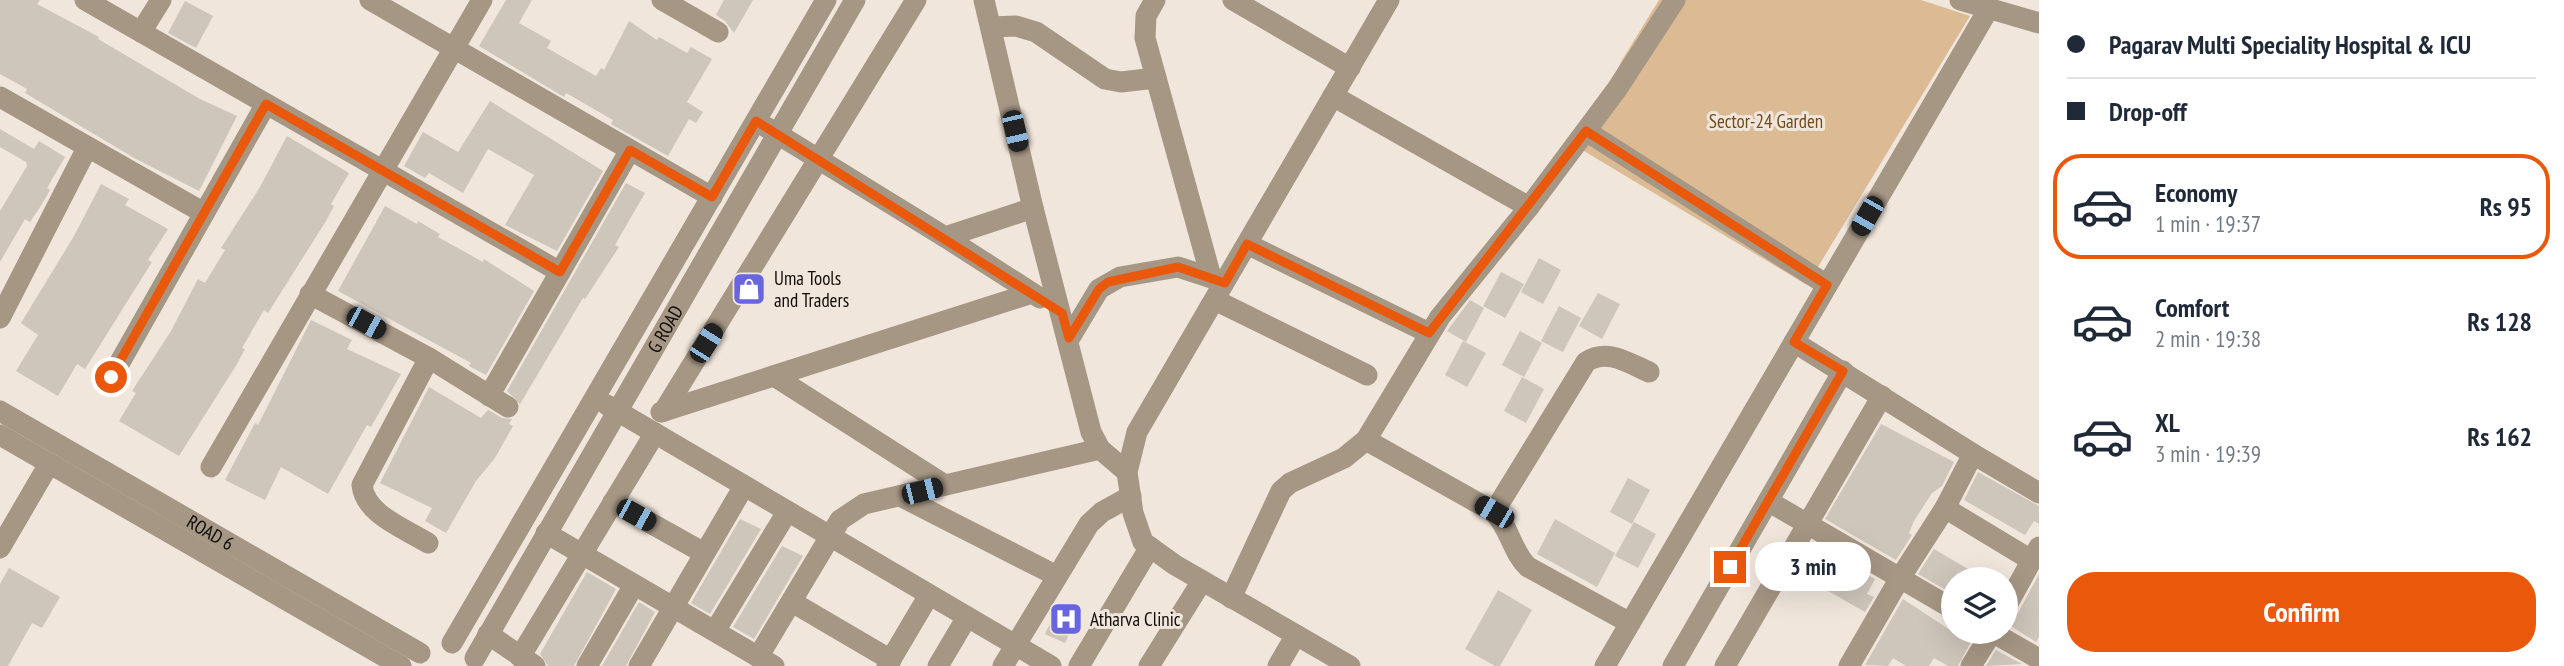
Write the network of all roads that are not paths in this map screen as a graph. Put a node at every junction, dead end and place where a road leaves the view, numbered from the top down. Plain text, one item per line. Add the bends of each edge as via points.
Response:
1 (85, 0) edge
2 (161, 0) edge
3 (370, 0) edge
4 (482, 0) edge
5 (662, 0) edge
6 (826, 0) edge
7 (855, 0) edge
8 (916, 0) edge
9 (984, 0) edge
10 (1155, 0) edge
11 (1233, 0) edge
12 (1390, 0) edge
13 (1675, 0) edge
14 (1960, 0) edge
15 (1988, 9) junction
16 (2039, 23) edge
17 (991, 27) junction
18 (141, 32) junction
19 (718, 32) dead end
20 (454, 47) junction
21 (1350, 68) junction
22 (1156, 78) junction
23 (1333, 96) junction
24 (0, 97) edge
25 (266, 104) junction
26 (756, 121) junction
27 (1586, 131) junction
28 (778, 135) junction
29 (87, 148) junction
30 (630, 150) junction
31 (819, 160) junction
32 (382, 170) junction
33 (712, 197) junction
34 (1529, 207) junction
35 (1033, 208) junction
36 (204, 214) junction
37 (944, 237) junction
38 (1247, 244) junction
39 (560, 272) junction
40 (1827, 285) junction
41 (1217, 287) junction
42 (1032, 293) junction
43 (310, 294) junction
44 (1062, 313) junction
45 (0, 318) edge
46 (1429, 333) junction
47 (1069, 338) junction
48 (1794, 342) junction
49 (429, 358) junction
50 (1843, 371) junction
51 (1649, 372) dead end
52 (1367, 375) dead end
53 (774, 376) junction
54 (111, 377) dead end
55 (489, 396) junction
56 (1882, 396) junction
57 (596, 398) junction
58 (508, 407) dead end
59 (0, 411) edge
60 (664, 411) junction
61 (626, 416) junction
62 (654, 433) junction
63 (0, 435) edge
64 (1366, 440) junction
65 (1100, 449) junction
66 (1973, 454) junction
67 (50, 464) junction
68 (211, 467) dead end
69 (1127, 472) junction
70 (945, 485) junction
71 (744, 486) junction
72 (2039, 493) edge
73 (900, 496) junction
74 (1131, 496) junction
75 (1768, 501) junction
76 (613, 502) junction
77 (1945, 508) junction
78 (787, 512) junction
79 (1494, 512) junction
80 (1807, 524) junction
81 (546, 533) junction
82 (831, 537) junction
83 (428, 543) dead end
84 (1150, 547) junction
85 (0, 548) edge
86 (704, 553) junction
87 (582, 554) junction
88 (2035, 554) edge
89 (1057, 576) junction
90 (1900, 578) junction
91 (1202, 582) junction
92 (634, 585) junction
93 (2018, 585) edge
94 (929, 595) junction
95 (1231, 598) junction
96 (792, 601) junction
97 (1941, 602) edge
98 (671, 606) junction
99 (967, 617) junction
100 (1630, 623) junction
101 (715, 631) junction
102 (488, 634) junction
103 (1296, 635) junction
104 (452, 643) junction
105 (1985, 644) edge
106 (2013, 644) edge
107 (1015, 645) junction
108 (2039, 659) edge
109 (416, 660) edge
110 (476, 662) edge
111 (528, 662) edge
112 (767, 663) edge
113 (889, 663) edge
114 (1157, 663) edge
115 (1682, 663) edge
116 (1343, 664) edge
117 (401, 666) edge
118 (587, 666) edge
119 (639, 666) edge
120 (938, 666) edge
121 (1003, 666) edge
122 (1051, 666) edge
123 (1079, 666) edge
124 (1278, 666) edge
125 (1605, 666) edge
126 (1725, 666) edge
127 (1849, 666) edge
128 (1971, 666) edge

1 - 18 street
2 - 18 street
3 - 20 street
4 - 20 street
5 - 19 street
6 - 26 street, G ROAD
7 - 28 street, G ROAD
8 - 31 street
9 - 17 street
10 - 22 street via 1144,27
11 - 21 street
12 - 21 street
13 - 27 street via 1640,58
14 - 15 street
15 - 16 street
15 - 40 street
17 - 22 street via 1016,26 1036,32 1105,79
17 - 35 street
18 - 25 street
20 - 30 street
20 - 32 street
21 - 23 street
22 - 41 street
23 - 34 street
23 - 38 street
24 - 29 street
25 - 32 street
25 - 36 street
26 - 28 street
26 - 33 street, G ROAD
27 - 34 street
27 - 40 street
28 - 31 street
28 - 61 street, G ROAD
29 - 36 street
29 - 45 street
30 - 33 street
30 - 39 street
31 - 37 street
31 - 60 street
32 - 39 street
32 - 43 street
33 - 57 street, G ROAD
34 - 46 street
35 - 37 street
35 - 44 street
36 - 54 street
37 - 42 street
38 - 41 street
38 - 46 street
39 - 55 street
40 - 48 street
41 - 47 street via 1178,267 1108,282
41 - 52 street
41 - 69 street via 1138,432
42 - 44 street
42 - 53 street
43 - 49 street
43 - 68 street
44 - 47 street
46 - 64 street
47 - 65 street via 1091,432
48 - 50 street
48 - 100 street
49 - 55 street
49 - 83 street via 362,485 370,507
50 - 56 street
50 - 75 street
51 - 79 street via 1607,354 1586,362
53 - 60 street
53 - 70 street
55 - 58 street
56 - 66 street
56 - 80 street
57 - 61 street
57 - 104 street, G ROAD
59 - 109 street, ROAD 6
60 - 61 street
61 - 62 street
61 - 81 street, G ROAD
62 - 71 street
62 - 76 street
63 - 67 street, ROAD 6
64 - 79 street
64 - 95 street via 1344,458 1281,491
65 - 69 street
65 - 70 street
66 - 72 street
66 - 77 street
67 - 85 street
67 - 117 street, ROAD 6
69 - 74 street
70 - 73 street
71 - 78 street
71 - 86 street
73 - 82 street via 848,512
73 - 89 street
74 - 84 street via 1143,542
74 - 89 street via 1089,523
75 - 80 street
75 - 115 street
76 - 86 street
76 - 87 street
77 - 88 street
77 - 90 street
78 - 82 street
78 - 101 street
79 - 100 street via 1528,567
80 - 90 street
80 - 126 street
81 - 87 street
81 - 102 street, G ROAD
82 - 94 street
82 - 96 street
84 - 91 street
84 - 123 street
86 - 98 street
87 - 92 street
87 - 111 street
88 - 93 street
89 - 107 street
90 - 97 street
90 - 127 street
91 - 95 street
91 - 114 street
92 - 98 street
92 - 118 street
94 - 99 street
94 - 113 street
95 - 103 street
96 - 112 street
96 - 113 street
98 - 101 street
98 - 119 street
99 - 107 street
99 - 120 street
100 - 125 street
101 - 112 street
102 - 110 street, G ROAD
102 - 111 street
103 - 116 street
103 - 124 street
104 - 109 street via 438,643
104 - 110 street via 465,648
105 - 128 street
106 - 108 street
107 - 121 street
107 - 122 street

